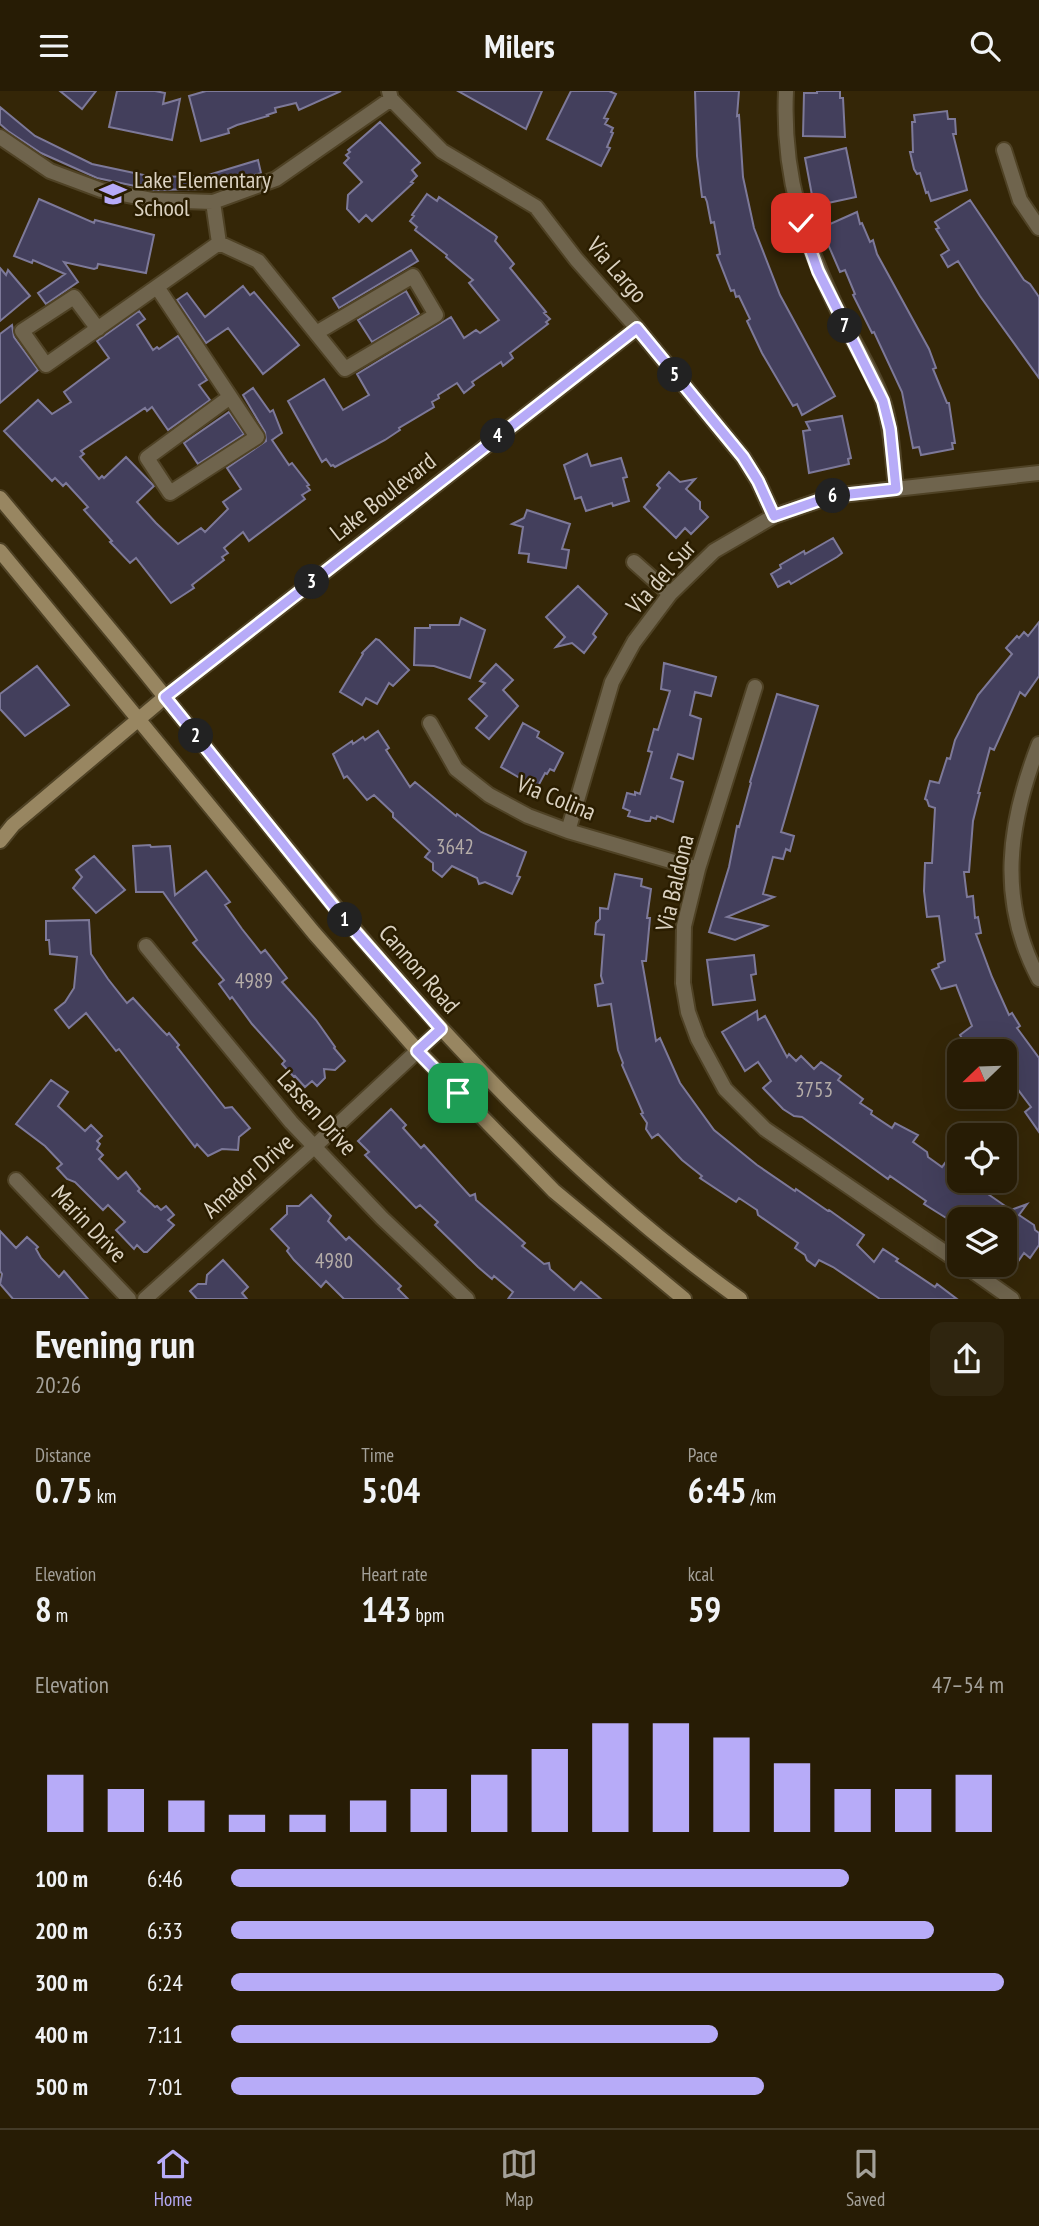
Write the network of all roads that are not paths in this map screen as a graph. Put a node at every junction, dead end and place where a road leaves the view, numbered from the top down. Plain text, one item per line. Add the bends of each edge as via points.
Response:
1 (786, 91) edge
2 (390, 95) edge
3 (0, 137) edge
4 (1004, 150) dead end
5 (213, 202) junction
6 (1039, 228) edge
7 (219, 243) junction
8 (157, 287) junction
9 (637, 328) junction
10 (98, 329) junction
11 (316, 333) junction
12 (230, 397) junction
13 (1039, 473) edge
14 (896, 489) junction
15 (0, 498) edge
16 (774, 516) junction
17 (0, 551) edge
18 (634, 562) dead end
19 (670, 594) junction
20 (755, 687) dead end
21 (165, 697) junction
22 (140, 719) junction
23 (430, 723) dead end
24 (1039, 744) edge
25 (568, 831) junction
26 (0, 841) edge
27 (698, 869) junction
28 (146, 946) dead end
29 (1039, 979) edge
30 (441, 1029) junction
31 (417, 1051) junction
32 (315, 1146) junction
33 (16, 1180) dead end
34 (947, 1254) edge
35 (981, 1277) edge
36 (129, 1299) edge
37 (145, 1299) edge
38 (467, 1299) edge
39 (684, 1299) edge
40 (740, 1299) edge
41 (1013, 1299) edge

1 - 14 street via 785,123 797,211 818,271 883,401
2 - 5 street via 276,179
2 - 9 street, Via Largo via 442,151 536,207
3 - 5 street via 50,171 101,190 153,201
4 - 6 street via 1020,200
5 - 7 street
7 - 8 street
7 - 11 street via 258,261
8 - 10 street
8 - 12 street
9 - 16 street, Via Largo via 743,457
9 - 21 main road, Lake Boulevard
10 - 10 street via 46,365 22,331 74,296
11 - 11 street via 345,369 436,315 413,276
12 - 12 street via 257,437 170,493 147,458
13 - 14 street, Via del Sur
14 - 16 street, Via del Sur via 832,496
15 - 21 main road, Cannon Road
16 - 19 street, Via del Sur via 714,551
17 - 22 main road
18 - 19 street
19 - 25 street, Via del Sur via 634,642 612,682
20 - 27 street, Via Baldona
21 - 22 main road, Lake Boulevard
21 - 30 main road, Cannon Road via 338,912
22 - 26 main road, Lake Boulevard via 13,825
22 - 31 main road
23 - 25 street, Via Colina via 456,769 489,795
24 - 29 street via 1024,783 1012,836 1011,866 1016,914
25 - 27 street, Via Colina
27 - 34 street, Via Baldona via 684,926 683,982 698,1039 725,1089 765,1129
28 - 32 street, Lassen Drive
30 - 31 street, Amador Drive
30 - 40 main road, Cannon Road via 576,1166
31 - 32 street, Amador Drive
31 - 39 main road via 554,1191
32 - 37 street, Amador Drive
32 - 38 street, Lassen Drive
33 - 36 street, Marin Drive
35 - 41 street

